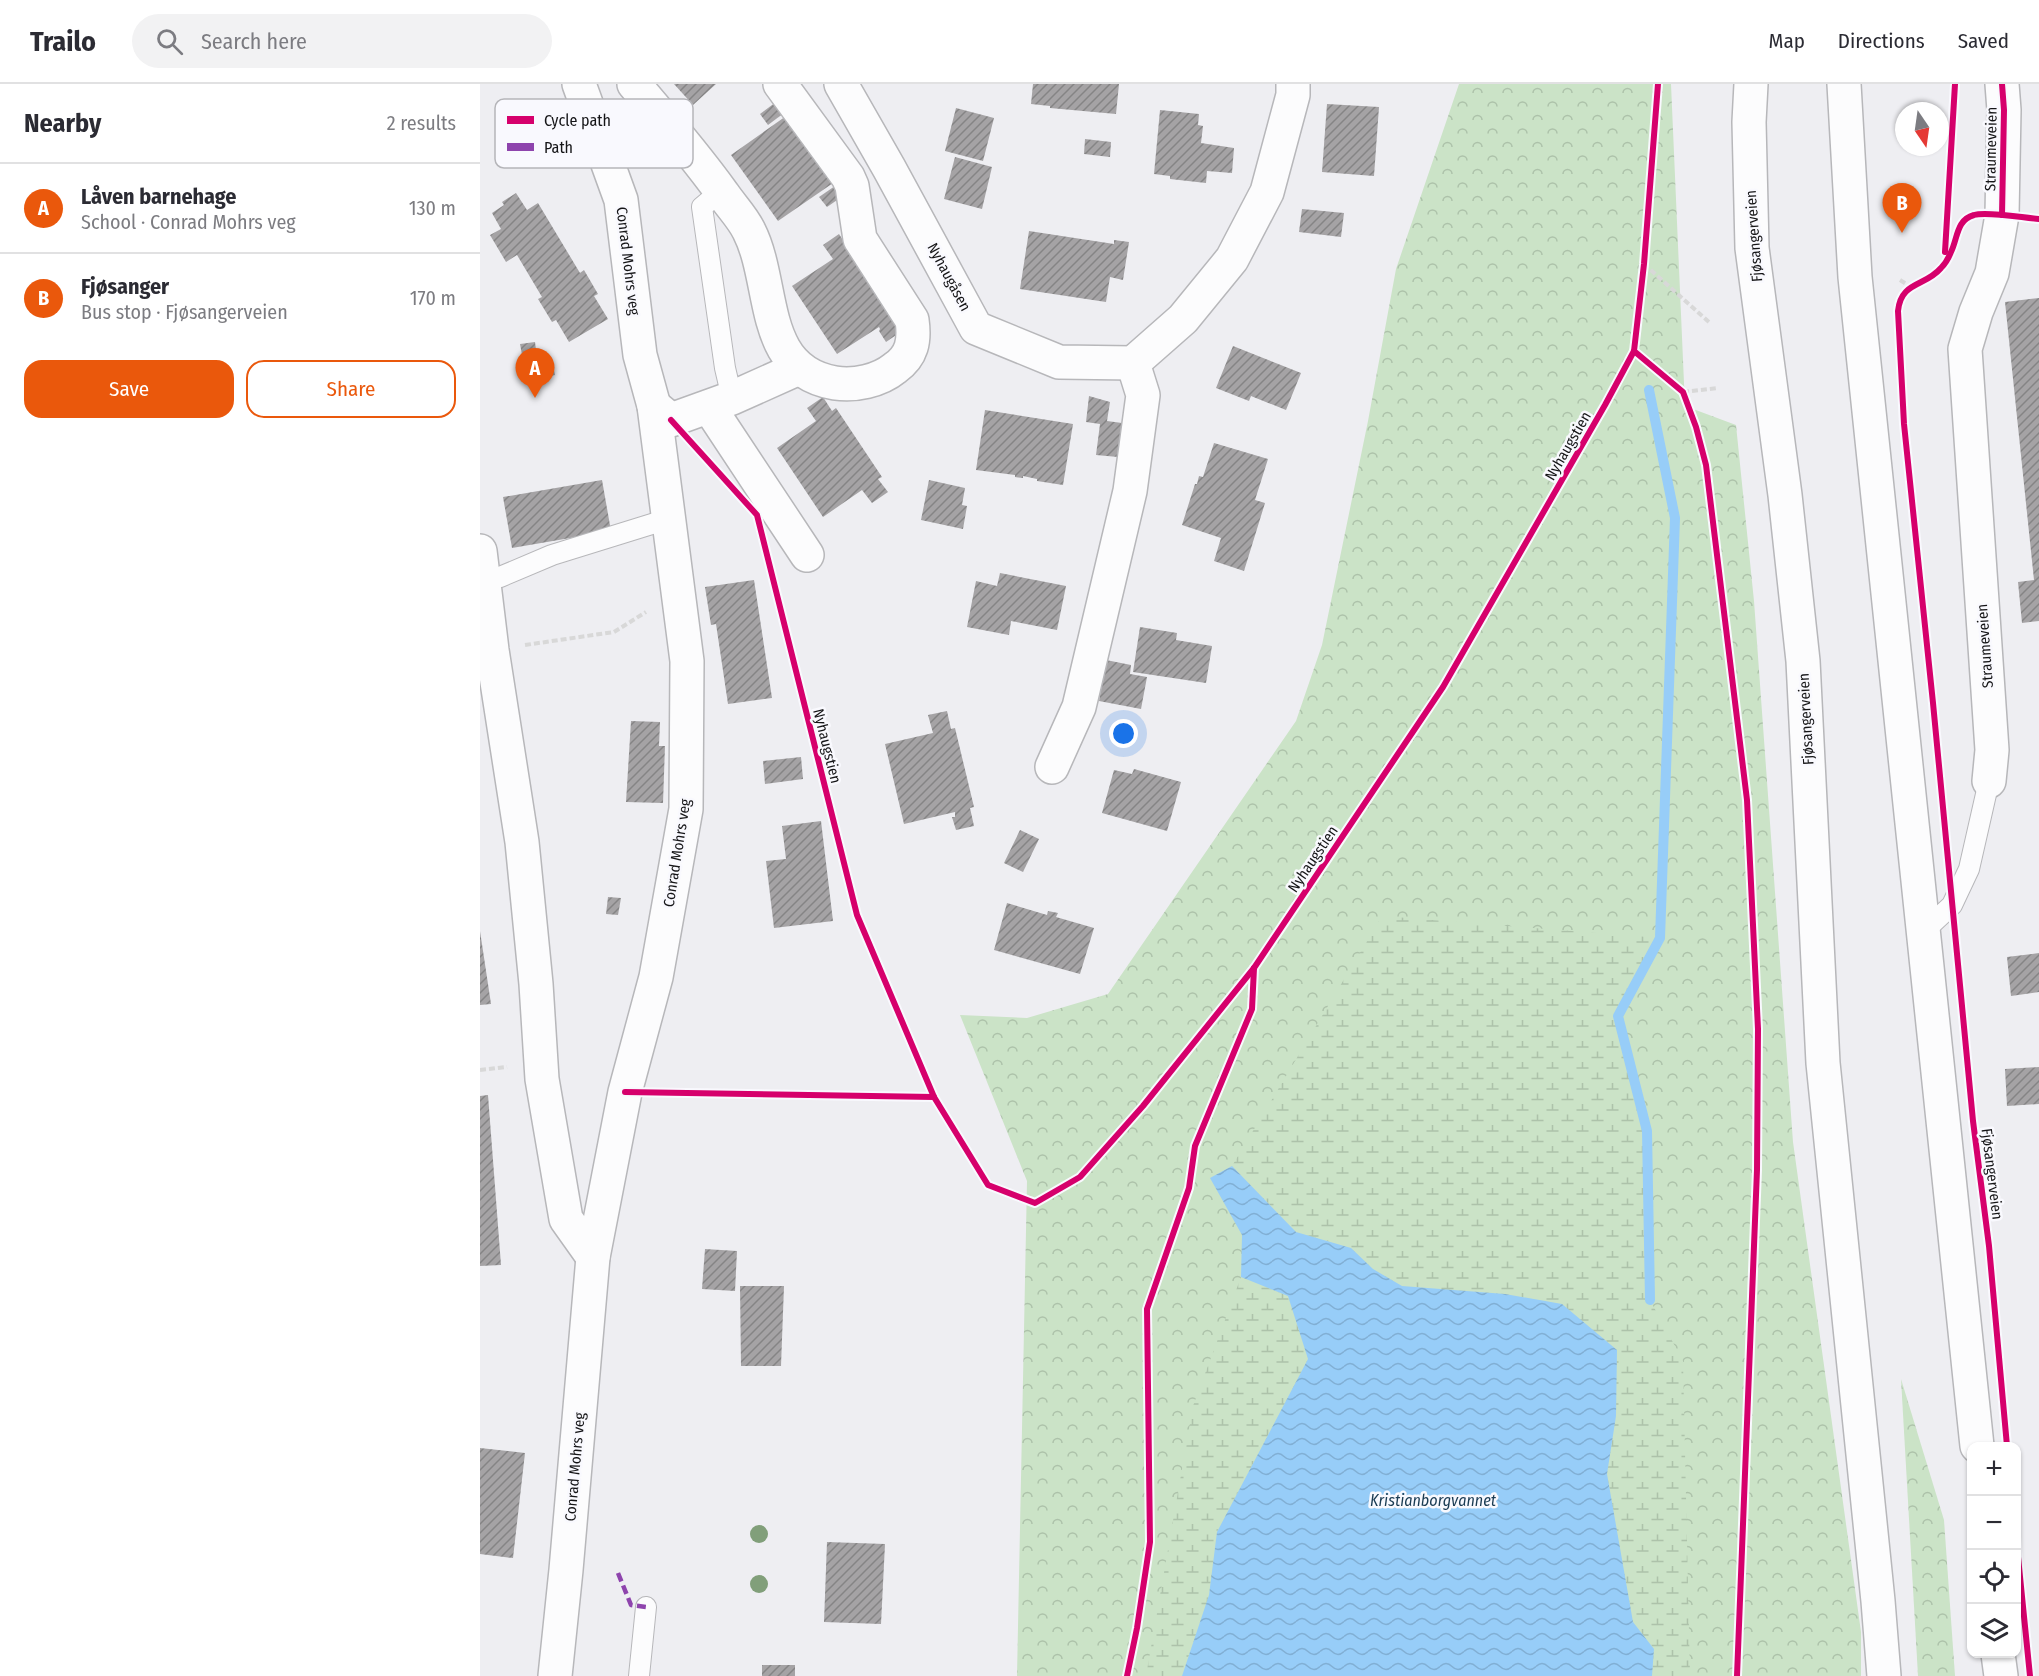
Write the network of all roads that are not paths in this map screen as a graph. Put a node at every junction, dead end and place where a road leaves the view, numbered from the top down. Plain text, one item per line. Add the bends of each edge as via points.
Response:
1 (579, 84) edge
2 (634, 84) edge
3 (780, 84) edge
4 (841, 84) edge
5 (1293, 84) edge
6 (1751, 84) edge
7 (1844, 84) edge
8 (2002, 84) edge
9 (584, 99) edge
10 (647, 99) edge
11 (693, 153) edge
12 (609, 168) edge
13 (721, 191) junction
14 (1133, 363) junction
15 (799, 368) junction
16 (721, 403) junction
17 (654, 406) junction
18 (668, 519) junction
19 (807, 555) dead end
20 (482, 565) edge
21 (1052, 767) dead end
22 (1989, 781) joint
23 (1924, 931) junction
24 (593, 1257) junction
25 (1977, 1442) edge
26 (646, 1607) dead end
27 (1999, 1658) edge
28 (555, 1676) edge
29 (639, 1676) edge
30 (1884, 1676) edge
31 (2001, 1676) edge

1 - 9 main road, Conrad Mohrs veg
2 - 10 main road
3 - 15 main road via 848,177 860,239 912,320 914,331 910,355 878,378 857,384 837,383 821,380
4 - 14 main road, Nyhaugåsen via 976,328 1059,362
5 - 14 main road via 1267,192 1232,259 1183,319
6 - 30 main road, Fjøsangerveien via 1752,248 1803,661 1823,1063
7 - 23 main road via 1855,277
8 - 22 main road, Straumeveien via 2002,215 1992,273 1965,349 1992,750
11 - 13 main road
12 - 17 main road, Conrad Mohrs veg via 621,200 640,355
13 - 15 main road via 749,230 778,338
13 - 16 lane via 702,207 725,368
14 - 21 main road via 1143,394 1130,491 1079,706
15 - 16 main road
16 - 17 main road via 671,420
16 - 19 main road
17 - 18 main road, Conrad Mohrs veg
18 - 20 lane via 552,555 500,577
18 - 24 main road, Conrad Mohrs veg via 687,661 686,809 656,977 625,1092
20 - 24 main road via 522,842 542,1078 566,1219
22 - 23 lane via 1969,869 1952,905
23 - 25 main road
24 - 28 main road, Conrad Mohrs veg
26 - 29 lane
27 - 31 main road

